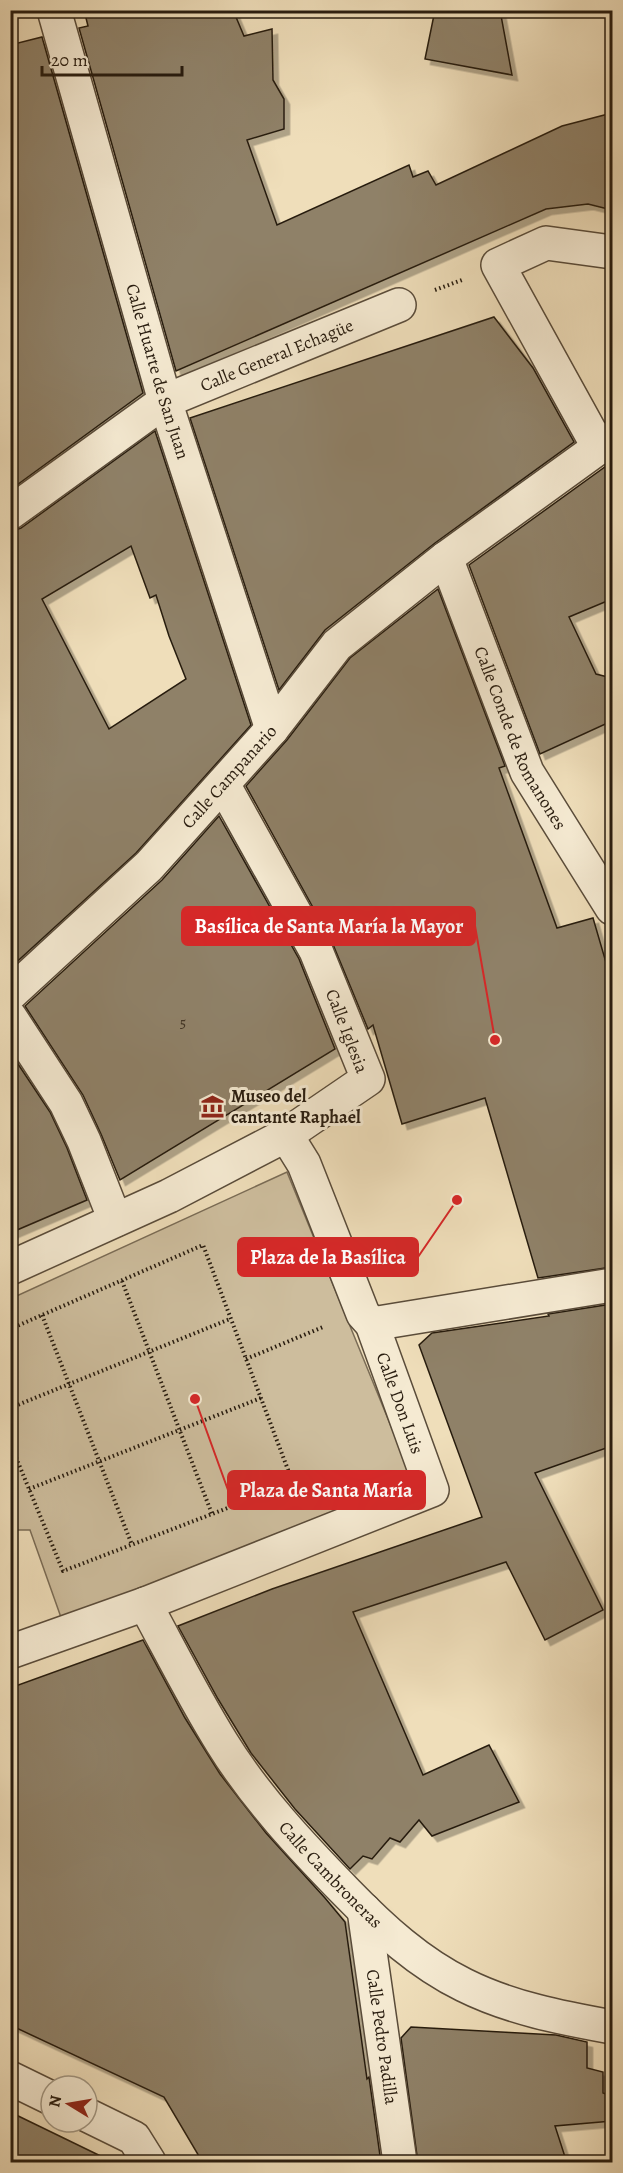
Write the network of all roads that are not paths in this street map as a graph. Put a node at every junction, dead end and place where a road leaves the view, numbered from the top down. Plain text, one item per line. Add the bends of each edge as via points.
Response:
1 (54, 10) edge
2 (612, 252) edge
3 (399, 305) road end
4 (165, 401) junction
5 (606, 443) edge
6 (10, 513) edge
7 (446, 558) junction
8 (272, 729) junction
9 (223, 784) junction
10 (612, 908) edge
11 (10, 994) edge
12 (10, 1017) edge
13 (286, 1136) junction
14 (115, 1220) junction
15 (10, 1268) edge
16 (612, 1286) edge
17 (368, 1319) junction
18 (145, 1604) junction
19 (10, 1652) edge
20 (364, 1910) junction
21 (612, 2027) edge
22 (10, 2078) edge
23 (39, 2092) edge
24 (99, 2121) edge
25 (149, 2163) edge
26 (400, 2163) edge

1 - 4 street, Calle Huarte de San Juan
2 - 5 street via 546,243 498,265
3 - 4 street, Calle General Echagüe
4 - 6 street, Calle General Echagüe
4 - 8 street, Calle Huarte de San Juan
5 - 7 street, Calle Campanario
7 - 8 street, Calle Campanario via 337,645
7 - 10 street, Calle Conde de Romanones via 527,772
8 - 9 street, Calle Campanario
9 - 11 street, Calle Campanario via 149,866
9 - 13 street, Calle Iglesia via 316,951 368,1079
12 - 14 street via 66,1103
13 - 14 street, Calle Iglesia
13 - 17 street, Calle Don Luis via 304,1164
14 - 15 street, Calle Iglesia
16 - 17 street
17 - 18 street, Calle Don Luis via 432,1490
18 - 19 street, Calle Don Luis
18 - 20 street, Calle Cambroneras via 223,1744 253,1788
20 - 21 street, Calle Cambroneras via 422,1962 466,1986 530,2009
20 - 26 street, Calle Pedro Padilla
22 - 23 street
24 - 25 street via 134,2138

